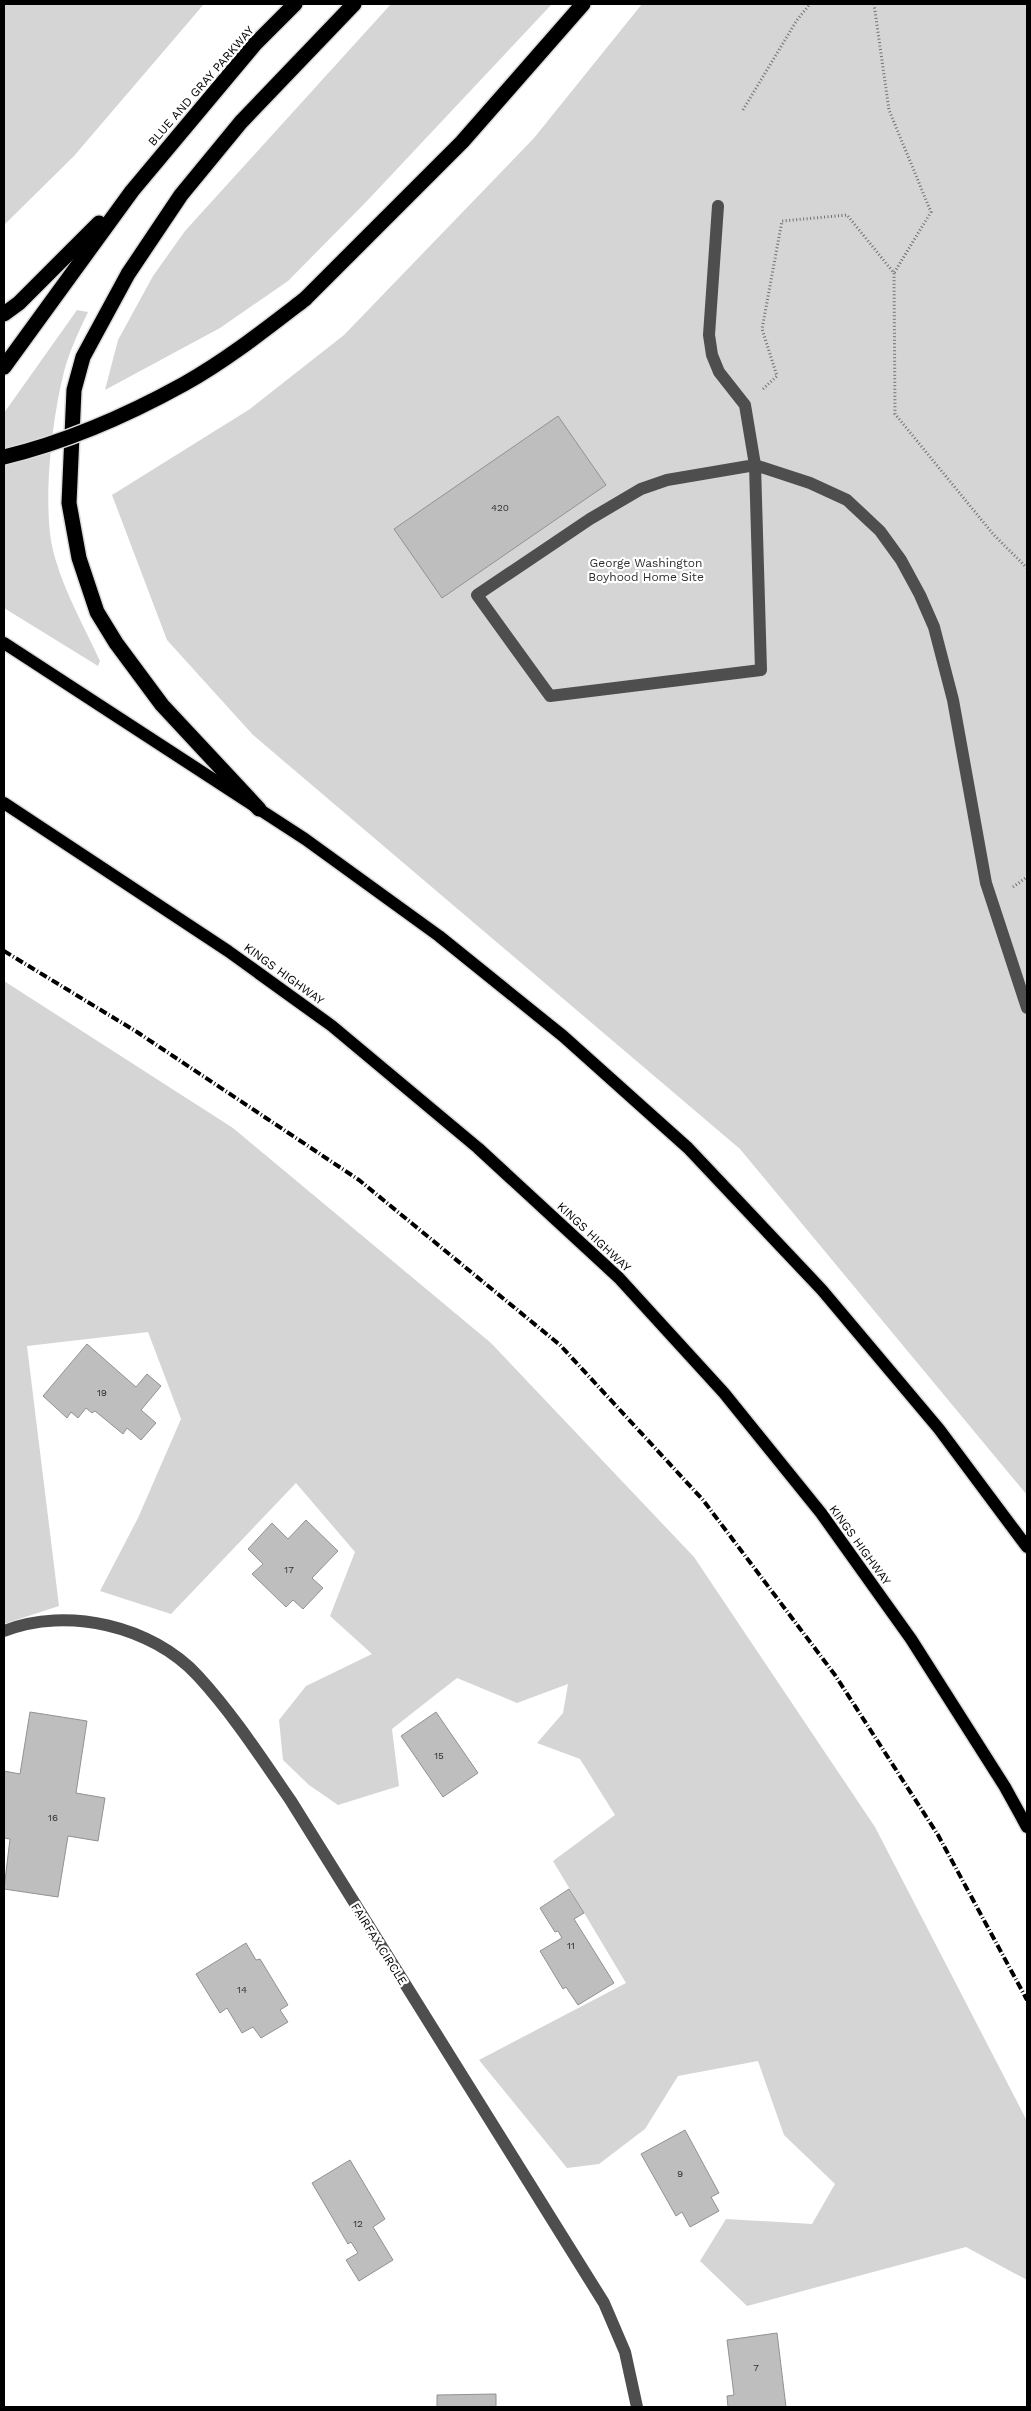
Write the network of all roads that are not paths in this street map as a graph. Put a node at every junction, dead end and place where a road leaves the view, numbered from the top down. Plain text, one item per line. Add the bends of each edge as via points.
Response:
1 (295, 4) edge
2 (354, 4) edge
3 (583, 4) edge
4 (132, 191) junction
5 (718, 206) dead end
6 (4, 314) edge
7 (4, 367) edge
8 (4, 457) edge
9 (755, 465) junction
10 (4, 643) edge
11 (4, 803) edge
12 (260, 809) junction
13 (1027, 1008) edge
14 (1027, 1547) edge
15 (4, 1631) edge
16 (1027, 1827) edge
17 (637, 2407) edge

1 - 4 highway, BLUE AND GRAY PARKWAY via 255,44
2 - 12 highway via 241,122 181,195 128,274 83,357 74,390 68,503 79,558 98,612 162,705
3 - 8 highway, bridge via 462,142 305,298 244,346 185,384 113,420 33,450
4 - 6 highway
4 - 7 highway
5 - 9 street via 709,335 719,372 745,405
9 - 9 street via 761,670 550,696 476,595 590,519 641,490 667,480
9 - 13 street via 810,483 847,500 880,531 920,595 934,626 953,700 986,884
10 - 12 main road
11 - 16 main road, KINGS HIGHWAY via 228,951 332,1026 478,1148 619,1278 724,1393 821,1513 911,1639
12 - 14 main road via 439,936 563,1036 688,1148 822,1290 939,1429
15 - 17 street, FAIRFAX CIRCLE via 14,1626 53,1620 85,1621 131,1632 166,1650 197,1675 291,1801 604,2303 625,2352

